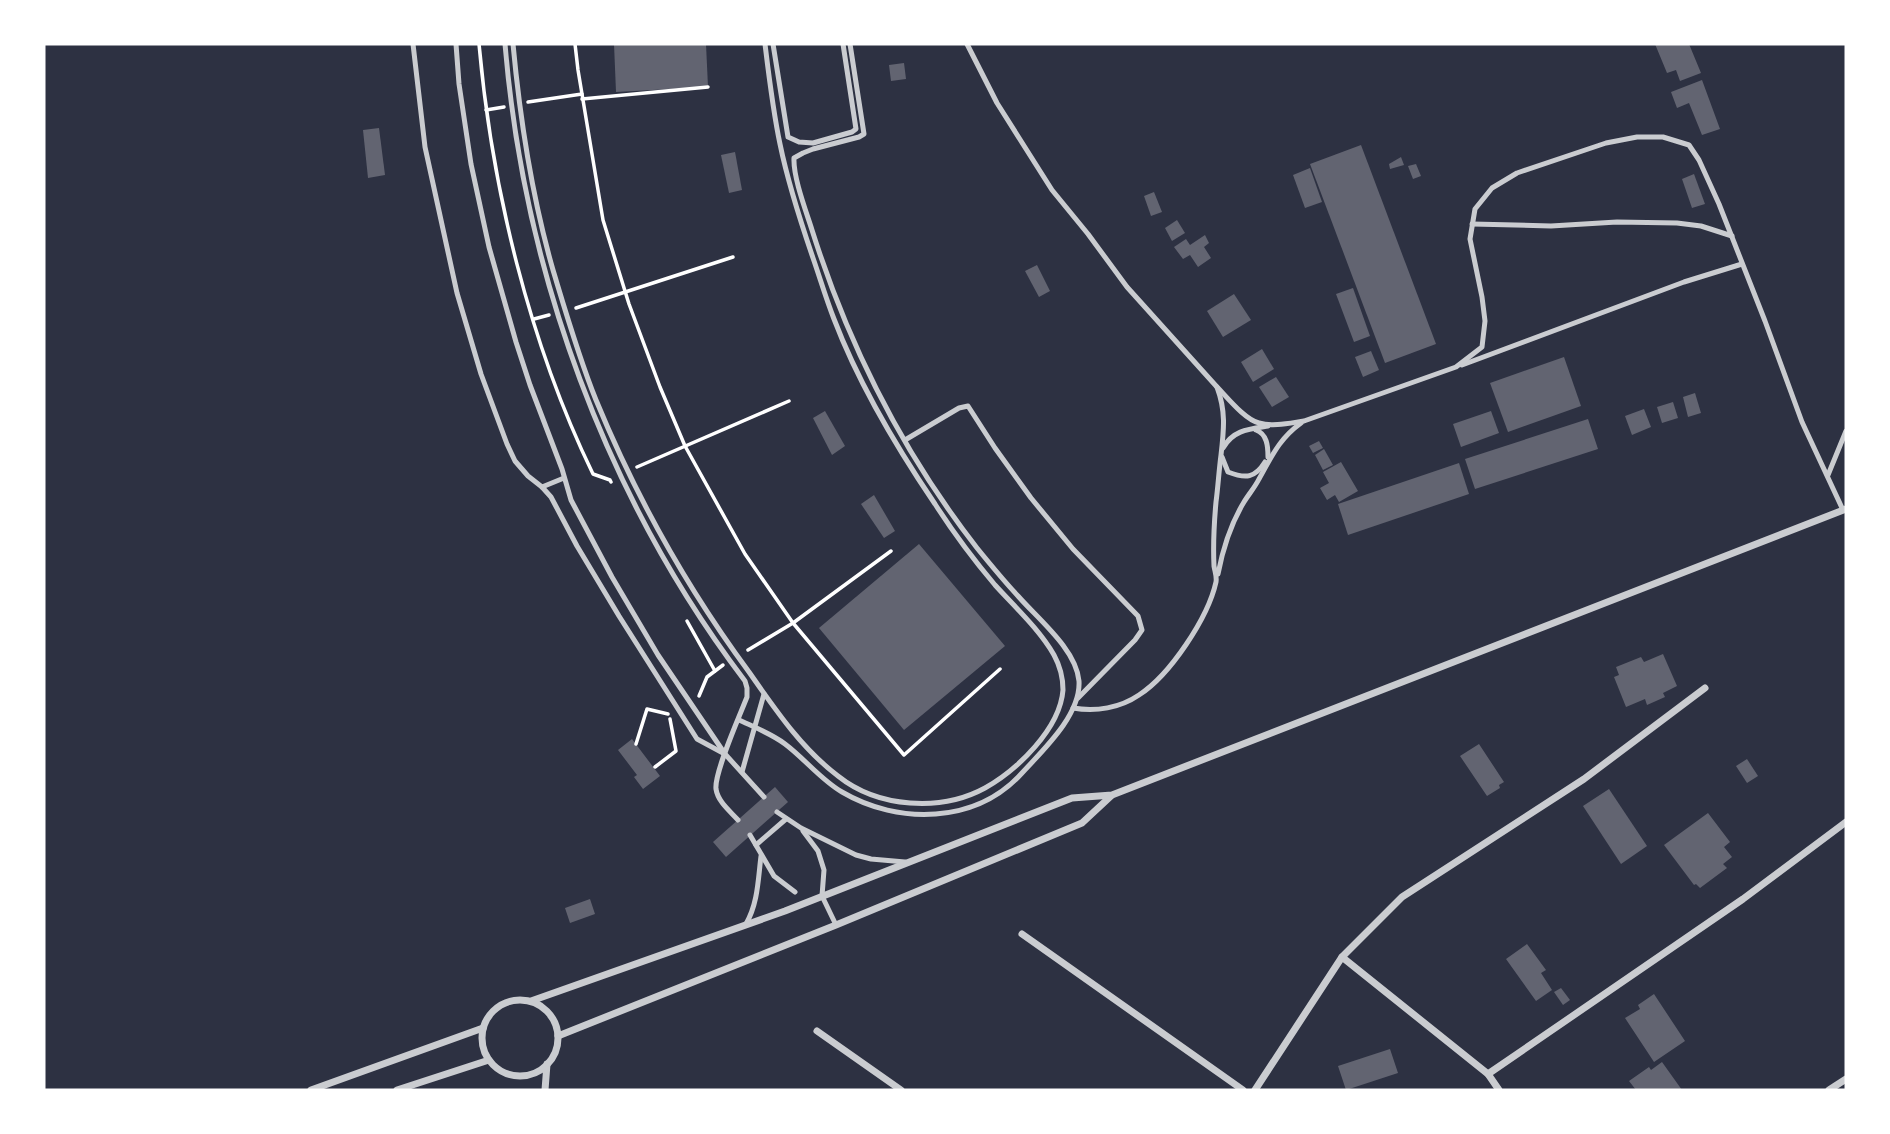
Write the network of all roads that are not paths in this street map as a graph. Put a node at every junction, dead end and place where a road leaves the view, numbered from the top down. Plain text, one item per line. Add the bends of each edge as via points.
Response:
1 (413, 44) edge
2 (456, 44) edge
3 (505, 44) edge
4 (513, 44) edge
5 (765, 44) edge
6 (772, 44) edge
7 (843, 44) edge
8 (850, 44) edge
9 (967, 44) edge
10 (1472, 224) junction
11 (1732, 236) junction
12 (1742, 264) junction
13 (1456, 367) junction
14 (1217, 387) junction
15 (1304, 421) junction
16 (1278, 425) junction
17 (1253, 428) junction
18 (1846, 431) edge
19 (1289, 433) junction
20 (905, 440) junction
21 (1221, 454) junction
22 (1268, 457) junction
23 (1828, 475) junction
24 (564, 478) junction
25 (542, 487) junction
26 (1845, 510) edge
27 (1216, 580) junction
28 (1704, 688) dead end
29 (764, 694) junction
30 (1077, 699) junction
31 (1073, 708) junction
32 (739, 720) junction
33 (754, 728) junction
34 (725, 754) junction
35 (742, 772) junction
36 (1112, 795) junction
37 (764, 797) dead end
38 (777, 812) dead end
39 (786, 819) junction
40 (738, 820) dead end
41 (1846, 822) edge
42 (801, 828) junction
43 (750, 835) dead end
44 (755, 845) junction
45 (761, 856) junction
46 (908, 863) junction
47 (795, 892) dead end
48 (822, 896) junction
49 (746, 925) junction
50 (836, 925) junction
51 (1022, 934) dead end
52 (1342, 957) junction
53 (531, 1001) junction
54 (483, 1028) junction
55 (817, 1031) dead end
56 (558, 1036) junction
57 (489, 1060) junction
58 (548, 1064) junction
59 (1488, 1074) junction
60 (1846, 1079) edge
61 (311, 1090) edge
62 (397, 1090) edge
63 (545, 1090) edge
64 (901, 1090) edge
65 (1242, 1090) edge
66 (1255, 1090) edge
67 (1499, 1090) edge
68 (1829, 1090) edge

1 - 25 lane via 425,147 462,311 508,444 516,461
2 - 24 lane via 471,164 489,247
3 - 32 lane via 530,216 557,313 590,405 630,495 679,585 745,681 747,697
4 - 29 lane via 542,225 595,398 682,573
5 - 29 lane via 789,183 849,355 887,427 952,530 1055,656 1063,692 1058,713 1012,770 975,793 951,801 914,804 870,794 837,776 809,751
6 - 7 lane via 788,137 813,143 856,129
8 - 20 lane via 864,134 803,153 794,162 808,219 838,303 870,377
9 - 14 lane via 997,103 1052,190 1127,287
10 - 11 lane via 1677,223
10 - 11 lane via 1475,209 1492,188 1517,173 1606,143 1663,137 1689,145
10 - 13 lane via 1470,239 1485,321 1482,347
11 - 12 lane
12 - 13 lane
12 - 23 lane via 1802,422
13 - 15 lane
14 - 16 lane via 1257,423
14 - 21 lane via 1225,430
15 - 16 lane
15 - 19 lane
16 - 17 lane
17 - 21 lane via 1237,433
17 - 22 lane via 1266,440
18 - 23 lane
19 - 22 lane
19 - 27 lane via 1274,450 1232,524
20 - 30 lane via 954,518 1072,659 1079,680
20 - 30 lane via 968,406 1055,528 1138,616 1143,630
21 - 22 lane via 1228,472 1248,477 1259,472
21 - 27 lane via 1214,537
23 - 26 lane
24 - 25 lane
24 - 34 lane via 612,578
25 - 34 lane via 696,739
26 - 36 street
27 - 31 lane via 1204,617 1156,681 1139,696 1115,707
28 - 52 street via 1584,779 1402,897
29 - 33 lane
30 - 31 lane
31 - 33 lane via 1007,788 971,807 944,814 890,812 861,802 839,791 783,742
32 - 33 lane
32 - 34 lane
33 - 35 lane
34 - 35 lane
34 - 40 lane via 716,788
35 - 37 lane
36 - 46 street via 1072,797
36 - 50 street via 1082,823
38 - 39 lane
39 - 42 lane
39 - 44 lane
41 - 59 street via 1743,899
42 - 46 lane via 856,855
42 - 48 lane via 818,851 824,870
43 - 44 lane
44 - 45 lane
45 - 47 lane via 774,876
45 - 49 lane via 756,901
46 - 48 street
48 - 49 street
48 - 50 lane
49 - 53 street
50 - 56 street
51 - 65 street
52 - 59 street
52 - 66 street
53 - 54 street via 507,1002 496,1008
53 - 56 street via 550,1014
54 - 57 street
54 - 61 street
55 - 64 street
56 - 58 street
57 - 58 street via 517,1076
57 - 62 street
58 - 63 street
59 - 67 street
60 - 68 street

